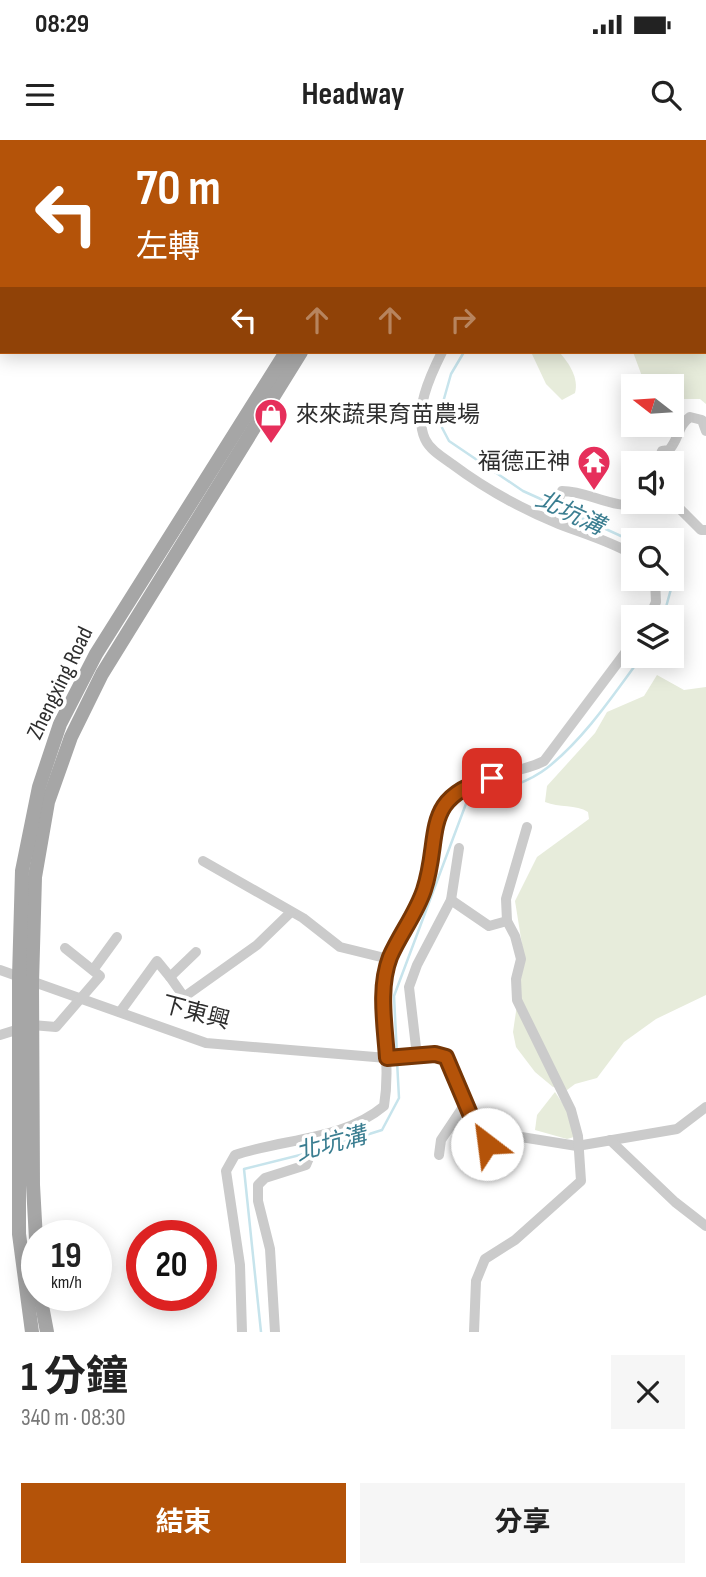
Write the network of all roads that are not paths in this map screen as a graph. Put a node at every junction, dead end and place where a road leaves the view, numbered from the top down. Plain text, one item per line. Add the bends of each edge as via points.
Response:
1 (285, 354) edge
2 (300, 354) edge
3 (441, 354) edge
4 (706, 431) edge
5 (662, 451) edge
6 (621, 505) edge
7 (684, 513) edge
8 (550, 519) junction
9 (706, 530) edge
10 (621, 547) edge
11 (621, 658) edge
12 (527, 827) dead end
13 (459, 849) dead end
14 (204, 861) dead end
15 (451, 900) junction
16 (291, 912) junction
17 (507, 921) junction
18 (117, 937) dead end
19 (65, 948) dead end
20 (196, 952) dead end
21 (389, 959) junction
22 (0, 970) edge
23 (93, 970) junction
24 (170, 977) junction
25 (25, 980) junction
26 (80, 999) junction
27 (120, 1012) junction
28 (25, 1026) junction
29 (0, 1035) edge
30 (417, 1056) junction
31 (388, 1058) junction
32 (465, 1104) junction
33 (706, 1107) edge
34 (318, 1137) junction
35 (610, 1140) junction
36 (577, 1146) junction
37 (439, 1155) dead end
38 (35, 1220) edge
39 (706, 1226) edge
40 (43, 1311) edge
41 (32, 1332) edge
42 (47, 1332) edge
43 (242, 1332) edge
44 (275, 1332) edge
45 (474, 1332) edge

1 - 25 main road, Zhengxing Road via 96,654 60,724 39,788 22,871
2 - 25 main road, Zhengxing Road via 102,674 71,737 48,802
3 - 8 street via 424,397 421,420 431,449 482,485
4 - 5 street via 702,420 690,417 682,423 675,444
6 - 8 street via 581,491 562,491
7 - 9 street
8 - 10 street
11 - 21 street via 544,761 472,783 449,800 432,835 424,891
12 - 17 street via 506,899
13 - 15 street
14 - 16 street
15 - 17 street via 489,926
15 - 30 street via 409,987
16 - 21 street via 340,947
16 - 24 street via 257,945 184,997
17 - 36 street via 521,959 517,1000 571,1110
18 - 23 street
19 - 23 street
20 - 24 street
21 - 31 street via 383,988
22 - 25 street, 下東興
23 - 26 street via 100,976
24 - 27 street via 157,961
25 - 26 street, 下東興
25 - 28 main road, Zhengxing Road
26 - 27 street, 下東興
26 - 28 street via 55,1027
27 - 31 street, 下東興 via 206,1043
28 - 29 street
28 - 38 main road, Zhengxing Road
28 - 41 main road, Zhengxing Road via 19,1234
30 - 31 street, 下東興
30 - 32 street, 下東興 via 446,1057
31 - 34 street via 384,1106 366,1121
32 - 36 street via 487,1144 515,1136
32 - 37 street via 441,1140
33 - 35 street via 677,1129
34 - 43 street via 235,1155 226,1171 240,1265
34 - 44 street via 306,1165 265,1178 258,1185 270,1249
35 - 36 street
35 - 39 street
36 - 45 street via 581,1181 515,1240 485,1259 477,1281
40 - 42 main road

